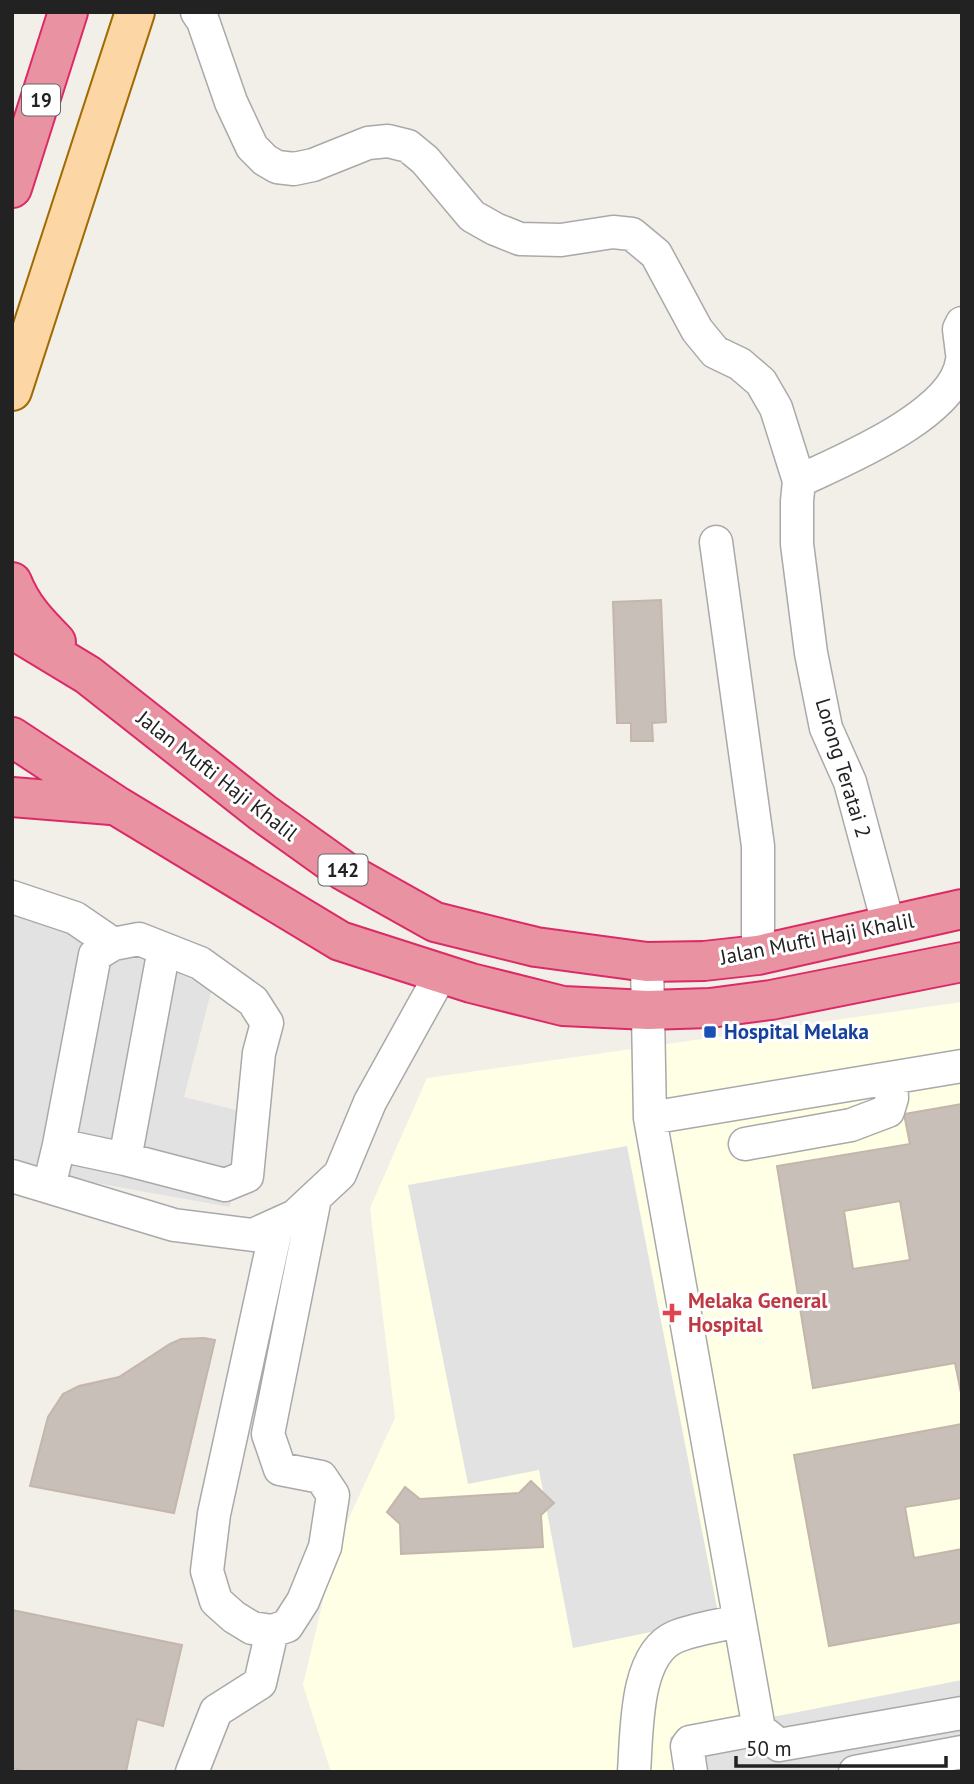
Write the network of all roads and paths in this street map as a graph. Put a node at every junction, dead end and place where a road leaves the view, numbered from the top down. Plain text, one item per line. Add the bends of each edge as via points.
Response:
1 (68, 12) edge
2 (135, 12) edge
3 (197, 12) edge
4 (12, 188) edge
5 (68, 218) junction
6 (962, 323) edge
7 (12, 340) edge
8 (962, 353) edge
9 (962, 360) edge
10 (12, 391) edge
11 (799, 481) junction
12 (716, 542) dead end
13 (12, 582) edge
14 (12, 629) edge
15 (88, 675) junction
16 (12, 737) edge
17 (12, 797) edge
18 (117, 806) junction
19 (12, 897) edge
20 (962, 909) edge
21 (889, 927) junction
22 (113, 944) junction
23 (164, 949) junction
24 (758, 955) junction
25 (647, 962) junction
26 (962, 962) edge
27 (441, 974) junction
28 (648, 1010) junction
29 (962, 1066) edge
30 (891, 1078) junction
31 (650, 1118) junction
32 (746, 1144) dead end
33 (59, 1146) junction
34 (125, 1159) junction
35 (14, 1184) edge
36 (49, 1187) junction
37 (315, 1198) junction
38 (277, 1225) junction
39 (738, 1621) junction
40 (272, 1631) junction
41 (962, 1713) edge
42 (759, 1729) junction
43 (962, 1752) edge
44 (192, 1772) edge
45 (634, 1772) edge
46 (691, 1772) edge
47 (855, 1772) edge

1 - 4 highway, 19
2 - 5 main road
3 - 11 street via 252,146 277,167 313,165 368,143 388,141 408,146 425,160 472,216 520,239 632,234 656,254 697,330 715,352 740,364 761,382 776,408
5 - 7 main road
5 - 10 main road
6 - 8 street
9 - 11 street via 956,381 923,415 890,437
11 - 21 street, Lorong Teratai 2 via 797,544 826,728 850,782
12 - 24 street via 758,846
13 - 15 highway via 32,617
14 - 15 highway, Jalan Mufti Haji Khalil / 142
15 - 25 highway, Jalan Mufti Haji Khalil / 142 via 273,821 344,871 435,922 536,947
16 - 18 highway
17 - 18 highway
18 - 27 highway via 340,941
19 - 22 street via 75,918
20 - 21 highway, Jalan Mufti Haji Khalil / 142
21 - 24 highway, Jalan Mufti Haji Khalil / 142
22 - 23 street via 139,939
22 - 33 street via 94,955
23 - 34 street
23 - 34 street via 200,964 253,1001 267,1023 259,1053 247,1176 225,1185
24 - 25 highway, Jalan Mufti Haji Khalil / 142
25 - 28 street
26 - 28 highway via 771,1000
27 - 28 highway via 563,1006
27 - 37 street via 370,1102 340,1174
28 - 31 street
29 - 30 street
30 - 31 street
30 - 32 street via 888,1111 851,1125
31 - 39 street
33 - 34 street
33 - 36 street
35 - 36 street
36 - 38 street via 174,1225 253,1235
37 - 38 street
37 - 40 street via 268,1434 281,1469 321,1477 333,1495 325,1547 303,1601 287,1626
38 - 40 street via 214,1514 207,1571 216,1601 252,1628
39 - 42 street
39 - 45 street via 674,1637 649,1663 638,1708
40 - 44 street via 260,1683 216,1711
41 - 42 street via 779,1745
42 - 46 street via 690,1742
43 - 47 street

